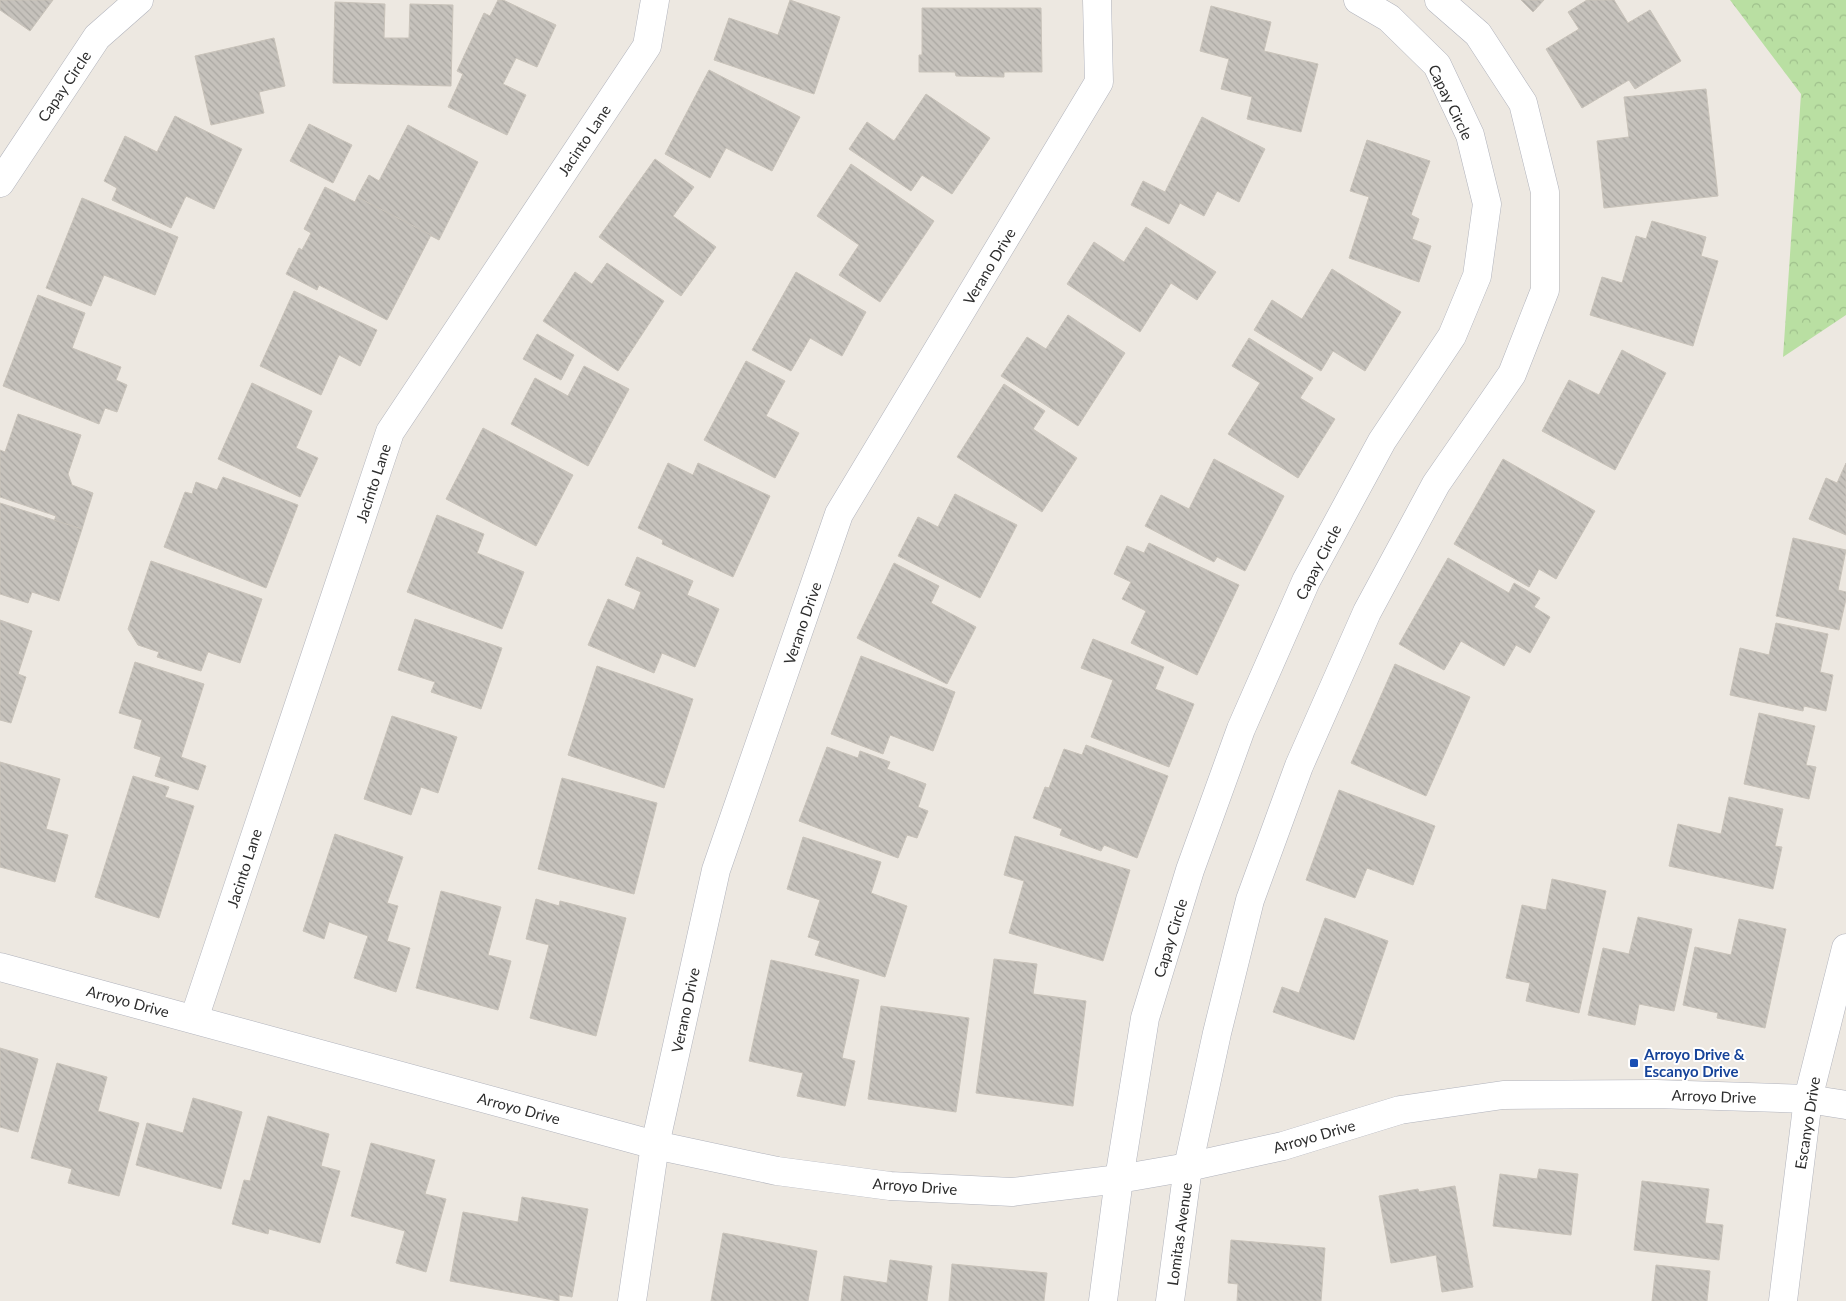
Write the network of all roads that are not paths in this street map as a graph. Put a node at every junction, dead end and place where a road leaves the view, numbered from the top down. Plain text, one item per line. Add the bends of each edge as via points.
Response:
1 (140, 0) edge
2 (655, 0) edge
3 (1097, 0) edge
4 (1358, 0) edge
5 (1439, 0) edge
6 (0, 183) edge
7 (1846, 948) edge
8 (0, 967) edge
9 (194, 1019) junction
10 (1808, 1099) junction
11 (1846, 1105) edge
12 (655, 1145) junction
13 (1188, 1167) junction
14 (1119, 1179) junction
15 (632, 1301) edge
16 (1103, 1301) edge
17 (1170, 1301) edge
18 (1783, 1301) edge

1 - 6 street, Capay Circle via 96,37
2 - 9 street, Jacinto Lane via 647,46 390,432
3 - 12 street, Verano Drive via 1099,82 840,514 716,870
4 - 14 street, Capay Circle via 1390,18 1437,65 1470,135 1487,204 1477,276 1452,336 1382,441 1306,581 1241,729 1190,870 1145,1018
5 - 13 street via 1478,34 1523,103 1545,192 1545,290 1512,374 1436,484 1367,612 1299,766 1250,900
7 - 10 street, Escanyo Drive
8 - 9 street, Arroyo Drive
9 - 12 street, Arroyo Drive
10 - 11 street, Arroyo Drive
10 - 13 street, Arroyo Drive via 1656,1094 1503,1095 1400,1110 1283,1146
10 - 18 street, Escanyo Drive
12 - 14 street, Arroyo Drive via 777,1171 890,1186 1012,1192
12 - 15 street, Verano Drive
13 - 14 street, Arroyo Drive
13 - 17 street, Lomitas Avenue
14 - 16 street

